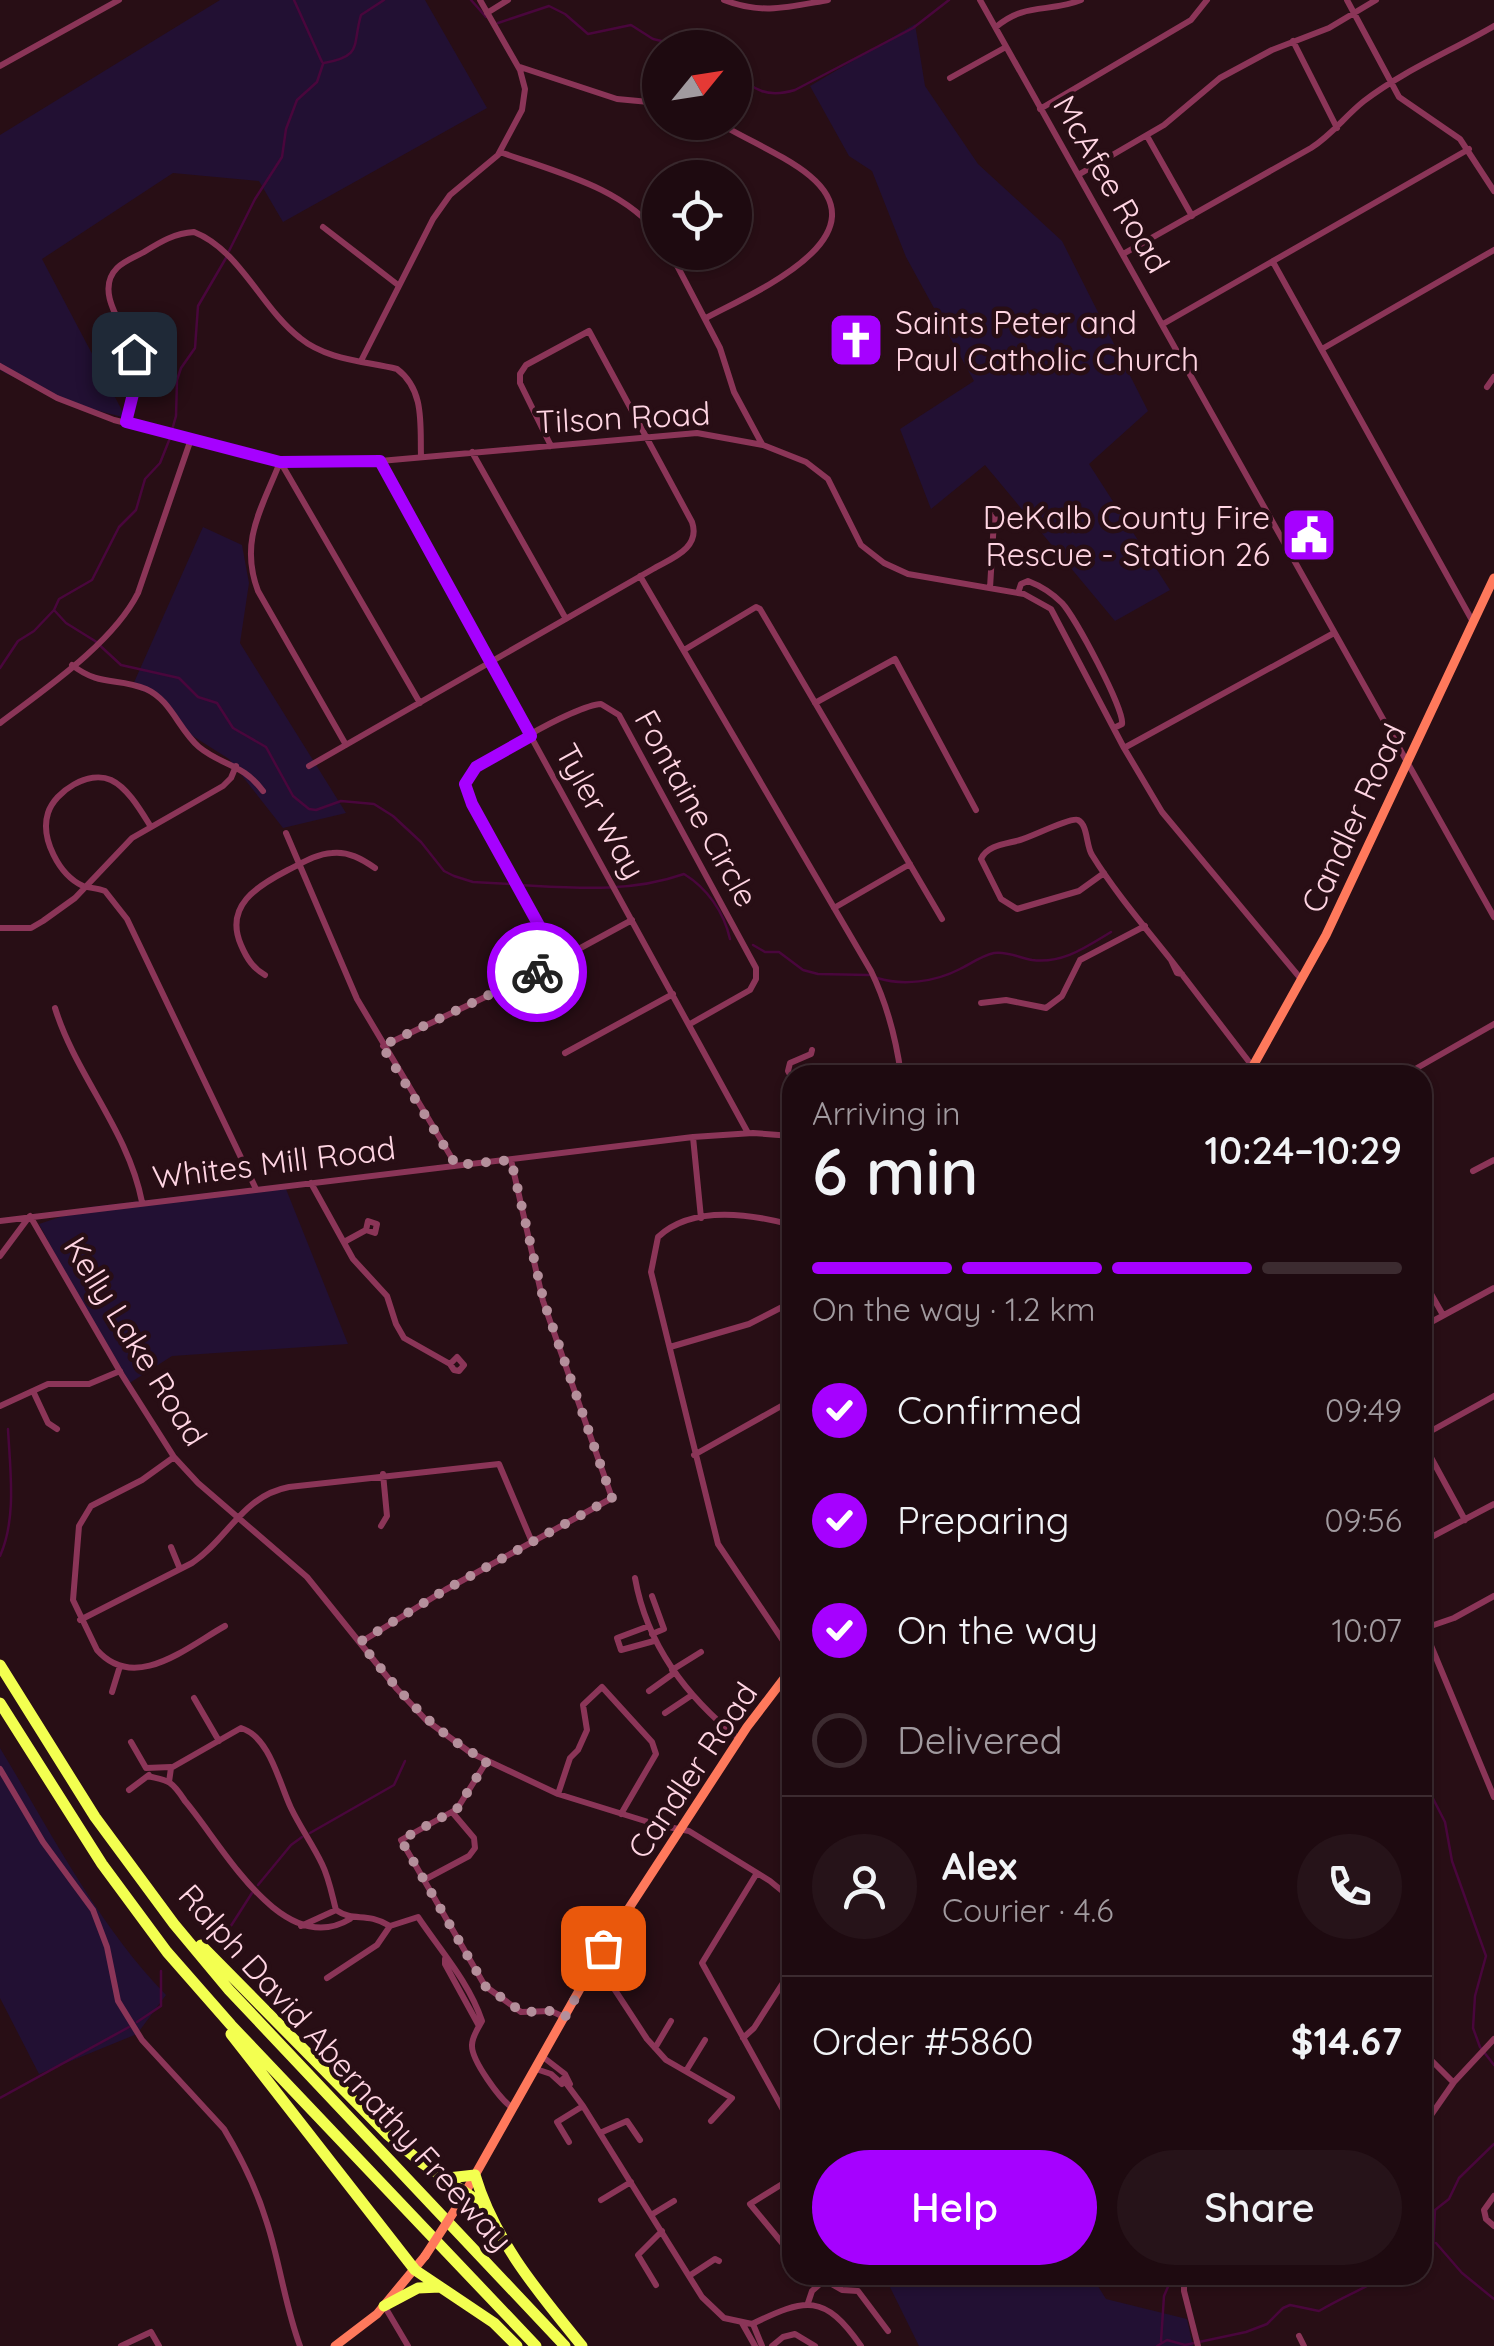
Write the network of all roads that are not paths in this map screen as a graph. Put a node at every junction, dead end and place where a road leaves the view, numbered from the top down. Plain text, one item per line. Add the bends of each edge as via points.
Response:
1 (480, 0) edge
2 (508, 0) edge
3 (724, 0) edge
4 (828, 0) edge
5 (980, 0) edge
6 (1081, 0) edge
7 (1207, 0) edge
8 (1347, 0) edge
9 (1376, 0) edge
10 (115, 1) edge
11 (787, 4) edge
12 (487, 13) junction
13 (1354, 13) junction
14 (1494, 26) edge
15 (996, 28) junction
16 (1293, 42) junction
17 (1006, 47) junction
18 (0, 66) edge
19 (518, 67) junction
20 (950, 78) dead end
21 (1390, 84) junction
22 (642, 101) edge
23 (1040, 108) junction
24 (1337, 128) junction
25 (1147, 136) junction
26 (748, 140) edge
27 (1469, 149) junction
28 (500, 152) junction
29 (1078, 175) junction
30 (1494, 191) edge
31 (1192, 216) junction
32 (642, 217) edge
33 (323, 227) dead end
34 (1494, 250) edge
35 (1123, 254) junction
36 (1274, 262) junction
37 (680, 270) edge
38 (398, 285) junction
39 (706, 318) junction
40 (1163, 324) junction
41 (1322, 350) junction
42 (362, 361) junction
43 (0, 366) edge
44 (1494, 377) edge
45 (1487, 387) dead end
46 (126, 422) junction
47 (645, 436) junction
48 (192, 439) junction
49 (762, 444) junction
50 (551, 446) junction
51 (472, 452) junction
52 (421, 456) junction
53 (380, 461) junction
54 (280, 462) junction
55 (994, 520) dead end
56 (989, 566) junction
57 (640, 576) junction
58 (1494, 578) edge
59 (980, 586) junction
60 (990, 588) junction
61 (1018, 593) junction
62 (566, 619) junction
63 (1473, 622) junction
64 (1334, 633) junction
65 (684, 650) junction
66 (491, 662) junction
67 (72, 665) junction
68 (420, 703) junction
69 (815, 703) junction
70 (0, 724) edge
71 (1114, 728) junction
72 (531, 736) junction
73 (346, 746) junction
74 (1124, 748) junction
75 (1406, 764) junction
76 (236, 766) junction
77 (309, 766) dead end
78 (263, 790) dead end
79 (976, 810) dead end
80 (151, 827) junction
81 (286, 833) dead end
82 (300, 864) junction
83 (910, 864) junction
84 (376, 868) dead end
85 (1104, 872) junction
86 (86, 888) junction
87 (834, 908) junction
88 (1494, 917) edge
89 (942, 918) dead end
90 (632, 920) junction
91 (1144, 926) junction
92 (0, 928) edge
93 (558, 960) junction
94 (265, 975) dead end
95 (1302, 981) junction
96 (673, 994) junction
97 (981, 1003) dead end
98 (55, 1008) dead end
99 (690, 1024) junction
100 (1494, 1024) edge
101 (382, 1046) junction
102 (812, 1050) dead end
103 (565, 1053) dead end
104 (790, 1065) edge
105 (899, 1065) edge
106 (1247, 1065) edge
107 (1254, 1065) edge
108 (1423, 1065) edge
109 (748, 1133) junction
110 (782, 1135) edge
111 (693, 1137) junction
112 (511, 1160) junction
113 (1494, 1160) edge
114 (456, 1165) junction
115 (1473, 1171) dead end
116 (311, 1183) junction
117 (256, 1189) junction
118 (142, 1202) junction
119 (30, 1216) junction
120 (701, 1218) junction
121 (0, 1220) edge
122 (782, 1223) edge
123 (366, 1230) dead end
124 (344, 1242) junction
125 (0, 1256) edge
126 (1494, 1288) edge
127 (1432, 1296) edge
128 (782, 1307) edge
129 (1443, 1315) junction
130 (1432, 1321) edge
131 (670, 1347) junction
132 (450, 1364) dead end
133 (120, 1371) junction
134 (34, 1391) junction
135 (1494, 1396) edge
136 (0, 1406) edge
137 (782, 1406) edge
138 (57, 1429) dead end
139 (1432, 1432) edge
140 (694, 1455) junction
141 (174, 1457) junction
142 (1432, 1457) edge
143 (383, 1474) junction
144 (1494, 1504) edge
145 (237, 1516) junction
146 (1465, 1520) junction
147 (381, 1526) dead end
148 (1432, 1537) edge
149 (532, 1542) junction
150 (171, 1547) dead end
151 (180, 1569) junction
152 (635, 1578) dead end
153 (652, 1596) dead end
154 (1494, 1596) edge
155 (80, 1620) junction
156 (1432, 1624) edge
157 (225, 1626) dead end
158 (648, 1626) junction
159 (653, 1638) junction
160 (782, 1639) edge
161 (360, 1642) junction
162 (1432, 1646) edge
163 (702, 1652) dead end
164 (0, 1665) edge
165 (120, 1666) junction
166 (673, 1672) junction
167 (782, 1680) edge
168 (780, 1683) joint
169 (650, 1690) dead end
170 (112, 1692) dead end
171 (692, 1695) junction
172 (194, 1698) dead end
173 (0, 1703) edge
174 (665, 1713) dead end
175 (739, 1739) junction
176 (219, 1741) junction
177 (132, 1742) dead end
178 (487, 1761) junction
179 (172, 1767) junction
180 (0, 1769) edge
181 (150, 1773) junction
182 (169, 1782) junction
183 (130, 1790) dead end
184 (558, 1794) junction
185 (1494, 1797) edge
186 (452, 1812) junction
187 (621, 1814) junction
188 (679, 1830) junction
189 (128, 1864) junction
190 (757, 1873) junction
191 (424, 1880) junction
192 (782, 1891) edge
193 (336, 1910) junction
194 (352, 1918) junction
195 (301, 1926) junction
196 (390, 1926) junction
197 (167, 1952) junction
198 (596, 1961) junction
199 (328, 1978) dead end
200 (782, 1984) edge
201 (565, 2017) junction
202 (671, 2021) dead end
203 (743, 2038) junction
204 (1494, 2039) edge
205 (705, 2040) dead end
206 (655, 2048) junction
207 (543, 2057) junction
208 (1432, 2060) edge
209 (536, 2069) junction
210 (686, 2070) junction
211 (562, 2078) junction
212 (1454, 2082) junction
213 (583, 2106) junction
214 (514, 2108) junction
215 (782, 2108) edge
216 (1432, 2114) edge
217 (711, 2121) dead end
218 (600, 2133) junction
219 (640, 2140) dead end
220 (568, 2142) dead end
221 (475, 2176) junction
222 (444, 2178) junction
223 (631, 2182) junction
224 (782, 2184) edge
225 (465, 2192) junction
226 (1494, 2196) edge
227 (601, 2200) dead end
228 (674, 2201) dead end
229 (484, 2205) junction
230 (651, 2215) junction
231 (1494, 2226) edge
232 (662, 2232) junction
233 (782, 2243) edge
234 (719, 2261) dead end
235 (415, 2270) junction
236 (689, 2276) junction
237 (656, 2285) dead end
238 (817, 2285) edge
239 (835, 2285) edge
240 (1184, 2285) edge
241 (447, 2289) junction
242 (808, 2304) junction
243 (384, 2306) junction
244 (742, 2322) junction
245 (752, 2324) junction
246 (888, 2331) dead end
247 (151, 2332) junction
248 (1299, 2336) dead end
249 (856, 2344) edge
250 (757, 2345) edge
251 (121, 2346) edge
252 (151, 2346) edge
253 (159, 2346) edge
254 (300, 2346) edge
255 (335, 2346) edge
256 (408, 2346) edge
257 (517, 2346) edge
258 (536, 2346) edge
259 (566, 2346) edge
260 (582, 2346) edge
261 (772, 2346) edge
262 (815, 2346) edge
263 (1198, 2346) edge
264 (1304, 2346) edge

1 - 12 street
2 - 12 street
3 - 11 street via 747,9
4 - 11 street
5 - 15 street, McAfee Road
6 - 15 street via 1022,10
7 - 23 street via 1191,20
8 - 13 street
9 - 13 street
10 - 18 street
12 - 19 street
13 - 16 street
13 - 21 street
14 - 21 street
15 - 17 street, McAfee Road
16 - 24 street
16 - 25 street via 1220,78
17 - 20 street
17 - 23 street, McAfee Road
19 - 22 street
19 - 28 street via 524,104
21 - 24 street
21 - 27 street
23 - 29 street, McAfee Road
24 - 31 street
25 - 29 street
25 - 31 street
26 - 39 street via 810,176 832,216 809,259
27 - 30 street
27 - 36 street
28 - 32 street via 604,190
28 - 38 street via 447,199
29 - 35 street, McAfee Road
31 - 35 street
33 - 38 street
34 - 41 street
35 - 40 street, McAfee Road
36 - 40 street
36 - 41 street
37 - 39 street
38 - 42 street
39 - 49 street
40 - 64 street, McAfee Road
41 - 63 street
42 - 46 street via 302,340 220,249 184,232 117,268 109,285 137,360
42 - 52 street via 397,369 413,384
43 - 46 street, Tilson Road via 57,398
44 - 45 street
46 - 48 street, Tilson Road
47 - 49 street, Tilson Road via 697,433
47 - 50 street, Tilson Road
47 - 50 street via 589,331 520,374
47 - 57 street via 695,535 688,547
48 - 54 street, Tilson Road
48 - 67 street via 130,610
49 - 59 street, Tilson Road via 828,479 862,545 884,564
50 - 51 street, Tilson Road
51 - 52 street, Tilson Road
51 - 62 street
52 - 53 street, Tilson Road
53 - 54 street, Tilson Road
53 - 66 street, Tyler Way
54 - 68 street
54 - 73 street via 257,520 249,564
55 - 56 street
56 - 59 street
56 - 60 street
57 - 62 street
57 - 65 street
58 - 63 main road, Candler Road
59 - 60 street, Tilson Road
60 - 61 street, Tilson Road
61 - 71 street, Tilson Road via 1050,609
61 - 71 street via 1028,581 1065,606 1123,714
62 - 66 street
63 - 75 main road, Candler Road
64 - 74 street
64 - 75 street, McAfee Road
65 - 69 street via 756,607
65 - 87 street
66 - 68 street
66 - 72 street, Tyler Way
67 - 70 street
67 - 76 street via 98,681 157,696 202,749
68 - 73 street
69 - 79 street via 895,660
69 - 83 street
71 - 74 street, Tilson Road
72 - 90 street, Tyler Way
72 - 93 street, Fontaine Circle via 476,767 466,792
72 - 99 street, Fontaine Circle via 593,704 619,715 756,968 750,990
73 - 77 street
74 - 95 street, Tilson Road via 1162,812
75 - 88 street, McAfee Road
75 - 95 main road, Candler Road
76 - 78 street
76 - 80 street via 223,786
80 - 86 street
80 - 86 street via 109,779 88,778 63,793 48,814 48,842 66,873
81 - 82 street
82 - 84 street via 338,853
82 - 94 street via 244,900 235,929 254,968
82 - 101 street
83 - 87 street
83 - 89 street
85 - 85 street via 1079,891 1017,910 1001,899 981,860 992,848 1075,819
85 - 91 street
86 - 92 street via 31,928
86 - 117 street via 105,891 127,919
87 - 105 street via 884,1000
90 - 93 street
90 - 96 street, Tyler Way
91 - 97 street via 1080,960 1062,996 1046,1008
91 - 106 street
93 - 101 street
95 - 107 main road, Candler Road
96 - 99 street, Tyler Way
96 - 103 street
98 - 118 street via 122,1138
99 - 109 street, Tyler Way
100 - 108 street
101 - 114 street
102 - 104 street
109 - 110 street, Whites Mill Road
109 - 111 street, Whites Mill Road
111 - 112 street, Whites Mill Road
111 - 120 street
112 - 114 street, Whites Mill Road
112 - 149 street via 544,1302 612,1498
113 - 115 street
114 - 116 street, Whites Mill Road
116 - 117 street, Whites Mill Road
116 - 124 street
117 - 118 street, Whites Mill Road
118 - 119 street, Whites Mill Road
119 - 121 street, Whites Mill Road
119 - 125 street
119 - 133 street, Kelly Lake Road
120 - 122 street via 741,1215
120 - 131 street via 668,1228 652,1254
123 - 124 street
124 - 132 street via 388,1296 404,1338
126 - 129 street
127 - 129 street
128 - 131 street
129 - 130 street
131 - 140 street
133 - 134 street via 90,1384 48,1384
133 - 141 street, Kelly Lake Road
134 - 136 street
134 - 138 street
135 - 139 street
137 - 140 street
140 - 160 street via 718,1544
141 - 145 street, Kelly Lake Road
141 - 155 street via 104,1497 82,1518 72,1591
142 - 146 street
143 - 145 street via 276,1490
143 - 147 street via 387,1516
143 - 149 street via 499,1464
144 - 146 street
145 - 151 street via 205,1555
145 - 161 street, Kelly Lake Road via 307,1576
146 - 148 street
149 - 161 street
150 - 151 street
151 - 155 street
152 - 158 street
153 - 159 street via 664,1628
154 - 156 street
155 - 165 street via 97,1650
157 - 165 street via 152,1667
158 - 159 street
158 - 159 street via 617,1638 622,1650
159 - 166 street
161 - 178 street, Kelly Lake Road via 426,1720
162 - 185 street
163 - 166 street
164 - 189 highway, Ralph David Abernathy Freeway
165 - 170 street
166 - 169 street
166 - 171 street
167 - 168 main road, Candler Road
168 - 175 main road, Candler Road
171 - 174 street
171 - 175 street
172 - 176 street
173 - 197 highway, Ralph David Abernathy Freeway
175 - 188 main road, Candler Road
176 - 179 street
176 - 193 street via 241,1728 258,1738 324,1868
177 - 181 street
178 - 184 street, Kelly Lake Road
178 - 186 street
179 - 181 street
179 - 182 street
180 - 254 street via 93,1910 118,2001 142,2040 234,2145 268,2226
181 - 182 street
181 - 183 street
182 - 195 street via 270,1905
184 - 187 street, Kelly Lake Road
184 - 187 street via 588,1730 583,1705 602,1687 656,1754
186 - 191 street via 401,1840
186 - 191 street via 475,1848
187 - 188 street, Kelly Lake Road
188 - 190 street, Kelly Lake Road
188 - 198 main road, Candler Road
189 - 222 highway via 320,2069
189 - 259 highway, Ralph David Abernathy Freeway via 229,1990
190 - 192 street, Kelly Lake Road
190 - 203 street via 702,1963
191 - 201 street via 485,1986 522,2012
193 - 194 street
193 - 195 street
194 - 195 street via 332,1928
194 - 196 street via 365,1915
196 - 199 street via 377,1945
196 - 214 street via 418,1917 482,2021 472,2051 502,2102
197 - 235 highway
197 - 258 highway, Ralph David Abernathy Freeway
198 - 201 main road, Candler Road
198 - 206 street
200 - 203 street
201 - 207 main road, Candler Road
202 - 206 street
203 - 215 street
204 - 212 street
205 - 210 street
206 - 210 street
207 - 209 main road, Candler Road
207 - 211 street
208 - 212 street
209 - 211 street
209 - 214 main road, Candler Road
210 - 217 street via 732,2098
211 - 213 street
212 - 216 street
213 - 218 street
213 - 220 street via 557,2122
214 - 221 main road, Candler Road
218 - 219 street via 627,2121
218 - 223 street
221 - 222 highway
221 - 225 main road, Candler Road
221 - 229 highway
222 - 225 highway
223 - 227 street
223 - 230 street
224 - 233 street via 750,2204
225 - 229 highway
225 - 235 main road, Candler Road, bridge
226 - 231 street via 1484,2210
228 - 230 street
229 - 260 highway via 518,2267
230 - 232 street
232 - 236 street
232 - 237 street via 638,2255
234 - 236 street
235 - 241 highway
235 - 243 main road, Candler Road
236 - 244 street via 724,2318
238 - 242 street
239 - 246 street via 858,2292
240 - 263 street
241 - 243 highway via 427,2286
241 - 257 highway
242 - 245 street
242 - 249 street via 845,2323
243 - 255 main road, Candler Road
243 - 256 street
244 - 245 street
244 - 250 street
245 - 250 street
247 - 251 street
247 - 252 street
247 - 253 street
248 - 264 street
261 - 262 street via 795,2334

